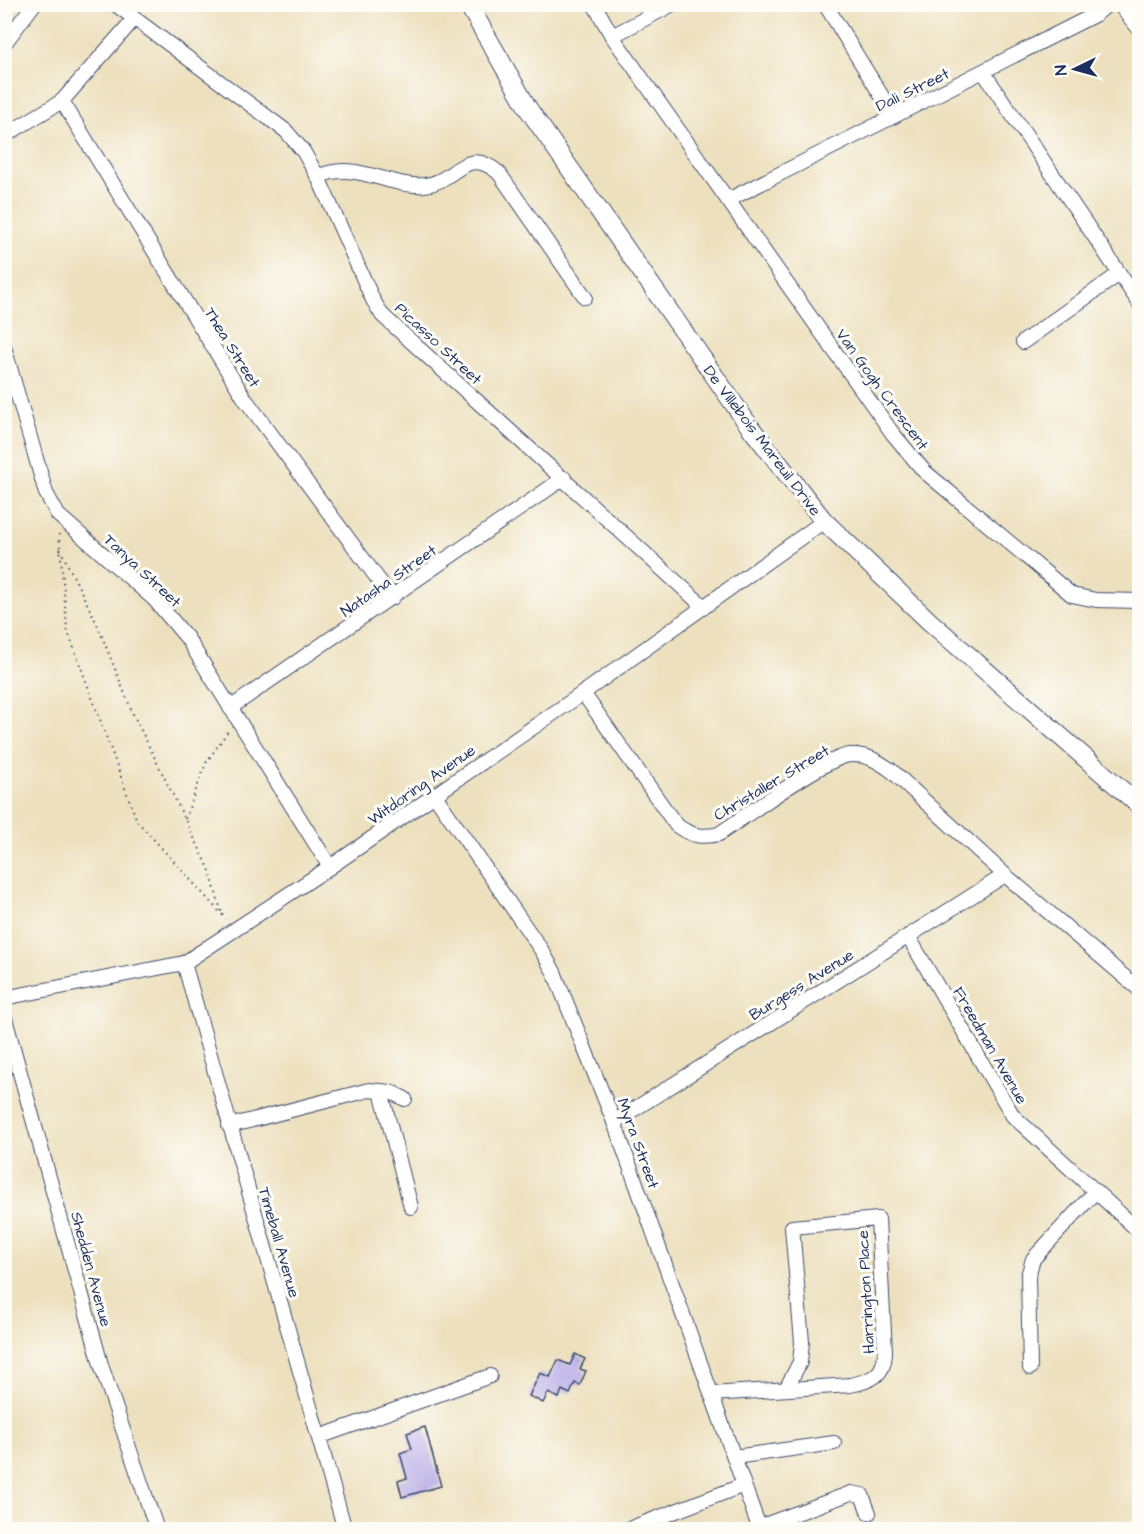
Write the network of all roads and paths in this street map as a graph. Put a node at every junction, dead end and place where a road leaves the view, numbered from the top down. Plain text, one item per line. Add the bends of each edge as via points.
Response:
1 (34, 4) edge
2 (468, 4) edge
3 (594, 4) edge
4 (673, 4) edge
5 (825, 4) edge
6 (1108, 4) edge
7 (1119, 4) edge
8 (118, 5) edge
9 (134, 19) junction
10 (1140, 30) edge
11 (612, 36) junction
12 (4, 44) edge
13 (984, 73) junction
14 (62, 101) junction
15 (894, 116) junction
16 (4, 136) edge
17 (318, 177) junction
18 (728, 200) junction
19 (1119, 274) junction
20 (585, 297) dead end
21 (1140, 304) edge
22 (1023, 342) dead end
23 (4, 347) edge
24 (564, 478) junction
25 (58, 515) junction
26 (824, 521) junction
27 (60, 548) junction
28 (392, 598) junction
29 (1140, 601) edge
30 (704, 607) junction
31 (584, 693) junction
32 (230, 708) junction
33 (239, 723) junction
34 (434, 794) junction
35 (1140, 806) edge
36 (184, 819) junction
37 (330, 867) junction
38 (1005, 875) junction
39 (223, 916) junction
40 (237, 929) junction
41 (908, 936) junction
42 (184, 963) junction
43 (1140, 990) edge
44 (4, 998) edge
45 (4, 1015) edge
46 (381, 1091) junction
47 (405, 1099) dead end
48 (614, 1122) junction
49 (229, 1126) junction
50 (1094, 1193) junction
51 (411, 1207) dead end
52 (1140, 1232) edge
53 (1030, 1368) dead end
54 (490, 1376) dead end
55 (786, 1389) junction
56 (717, 1393) junction
57 (319, 1437) junction
58 (834, 1443) dead end
59 (734, 1457) junction
60 (744, 1485) junction
61 (869, 1513) dead end
62 (760, 1528) edge
63 (157, 1530) edge
64 (345, 1530) edge
65 (626, 1530) edge

1 - 12 street
2 - 26 main road, De Villebois Mareuil Drive via 529,110 750,427
3 - 11 street, Van Gogh Crescent
4 - 11 street
5 - 15 street
6 - 13 street, Dali Street via 1096,15
7 - 10 street
8 - 9 street, Picasso Street
9 - 14 street
9 - 17 street, Picasso Street via 286,131
11 - 18 street, Van Gogh Crescent
13 - 15 street, Dali Street
13 - 19 street
14 - 16 street
14 - 28 street, Thea Street via 245,399
15 - 18 street, Dali Street
17 - 20 street via 342,169 422,185 440,181 467,163 489,165 499,173
17 - 24 street, Picasso Street via 382,315
18 - 29 street, Van Gogh Crescent via 892,434 924,471 1072,595
19 - 21 street
19 - 22 street
23 - 25 street, Tanya Street via 46,493
24 - 28 street, Natasha Street
24 - 30 street, Picasso Street
25 - 27 path
25 - 32 street, Tanya Street via 155,600 187,638
26 - 30 street, Witdoring Avenue
26 - 35 main road, De Villebois Mareuil Drive via 929,621
27 - 36 path
27 - 39 path via 67,629 137,821
28 - 32 street, Natasha Street
30 - 31 street, Witdoring Avenue
31 - 34 street, Witdoring Avenue
31 - 38 street, Christaller Street via 676,825 688,834 719,834 819,768 849,755 865,756 892,771
32 - 33 street, Tanya Street
33 - 36 path via 228,730 206,763
33 - 37 street, Tanya Street
34 - 37 street, Witdoring Avenue
34 - 48 street, Myra Street via 554,972
36 - 39 path via 209,868
37 - 40 street, Witdoring Avenue
38 - 41 street, Burgess Avenue
38 - 43 street, Christaller Street
39 - 40 path
40 - 42 street, Witdoring Avenue
41 - 48 street, Burgess Avenue
41 - 50 street, Freedman Avenue via 1013,1116
42 - 44 street, Witdoring Avenue
42 - 49 street, Timeball Avenue
45 - 63 street, Shedden Avenue via 102,1368
46 - 47 street
46 - 49 street via 369,1090
46 - 51 street
48 - 56 street, Myra Street
49 - 57 street, Timeball Avenue
50 - 52 street, Freedman Avenue
50 - 53 street via 1033,1259 1028,1276
54 - 57 street
55 - 55 street, Harrington Place via 865,1382 879,1375 885,1364 878,1219 792,1227 802,1342 800,1362
55 - 56 street, Harrington Place
56 - 59 street, Myra Street
57 - 64 street, Timeball Avenue
58 - 59 street
59 - 60 street, Myra Street
60 - 62 street, Myra Street
60 - 65 street
61 - 62 street via 857,1492

